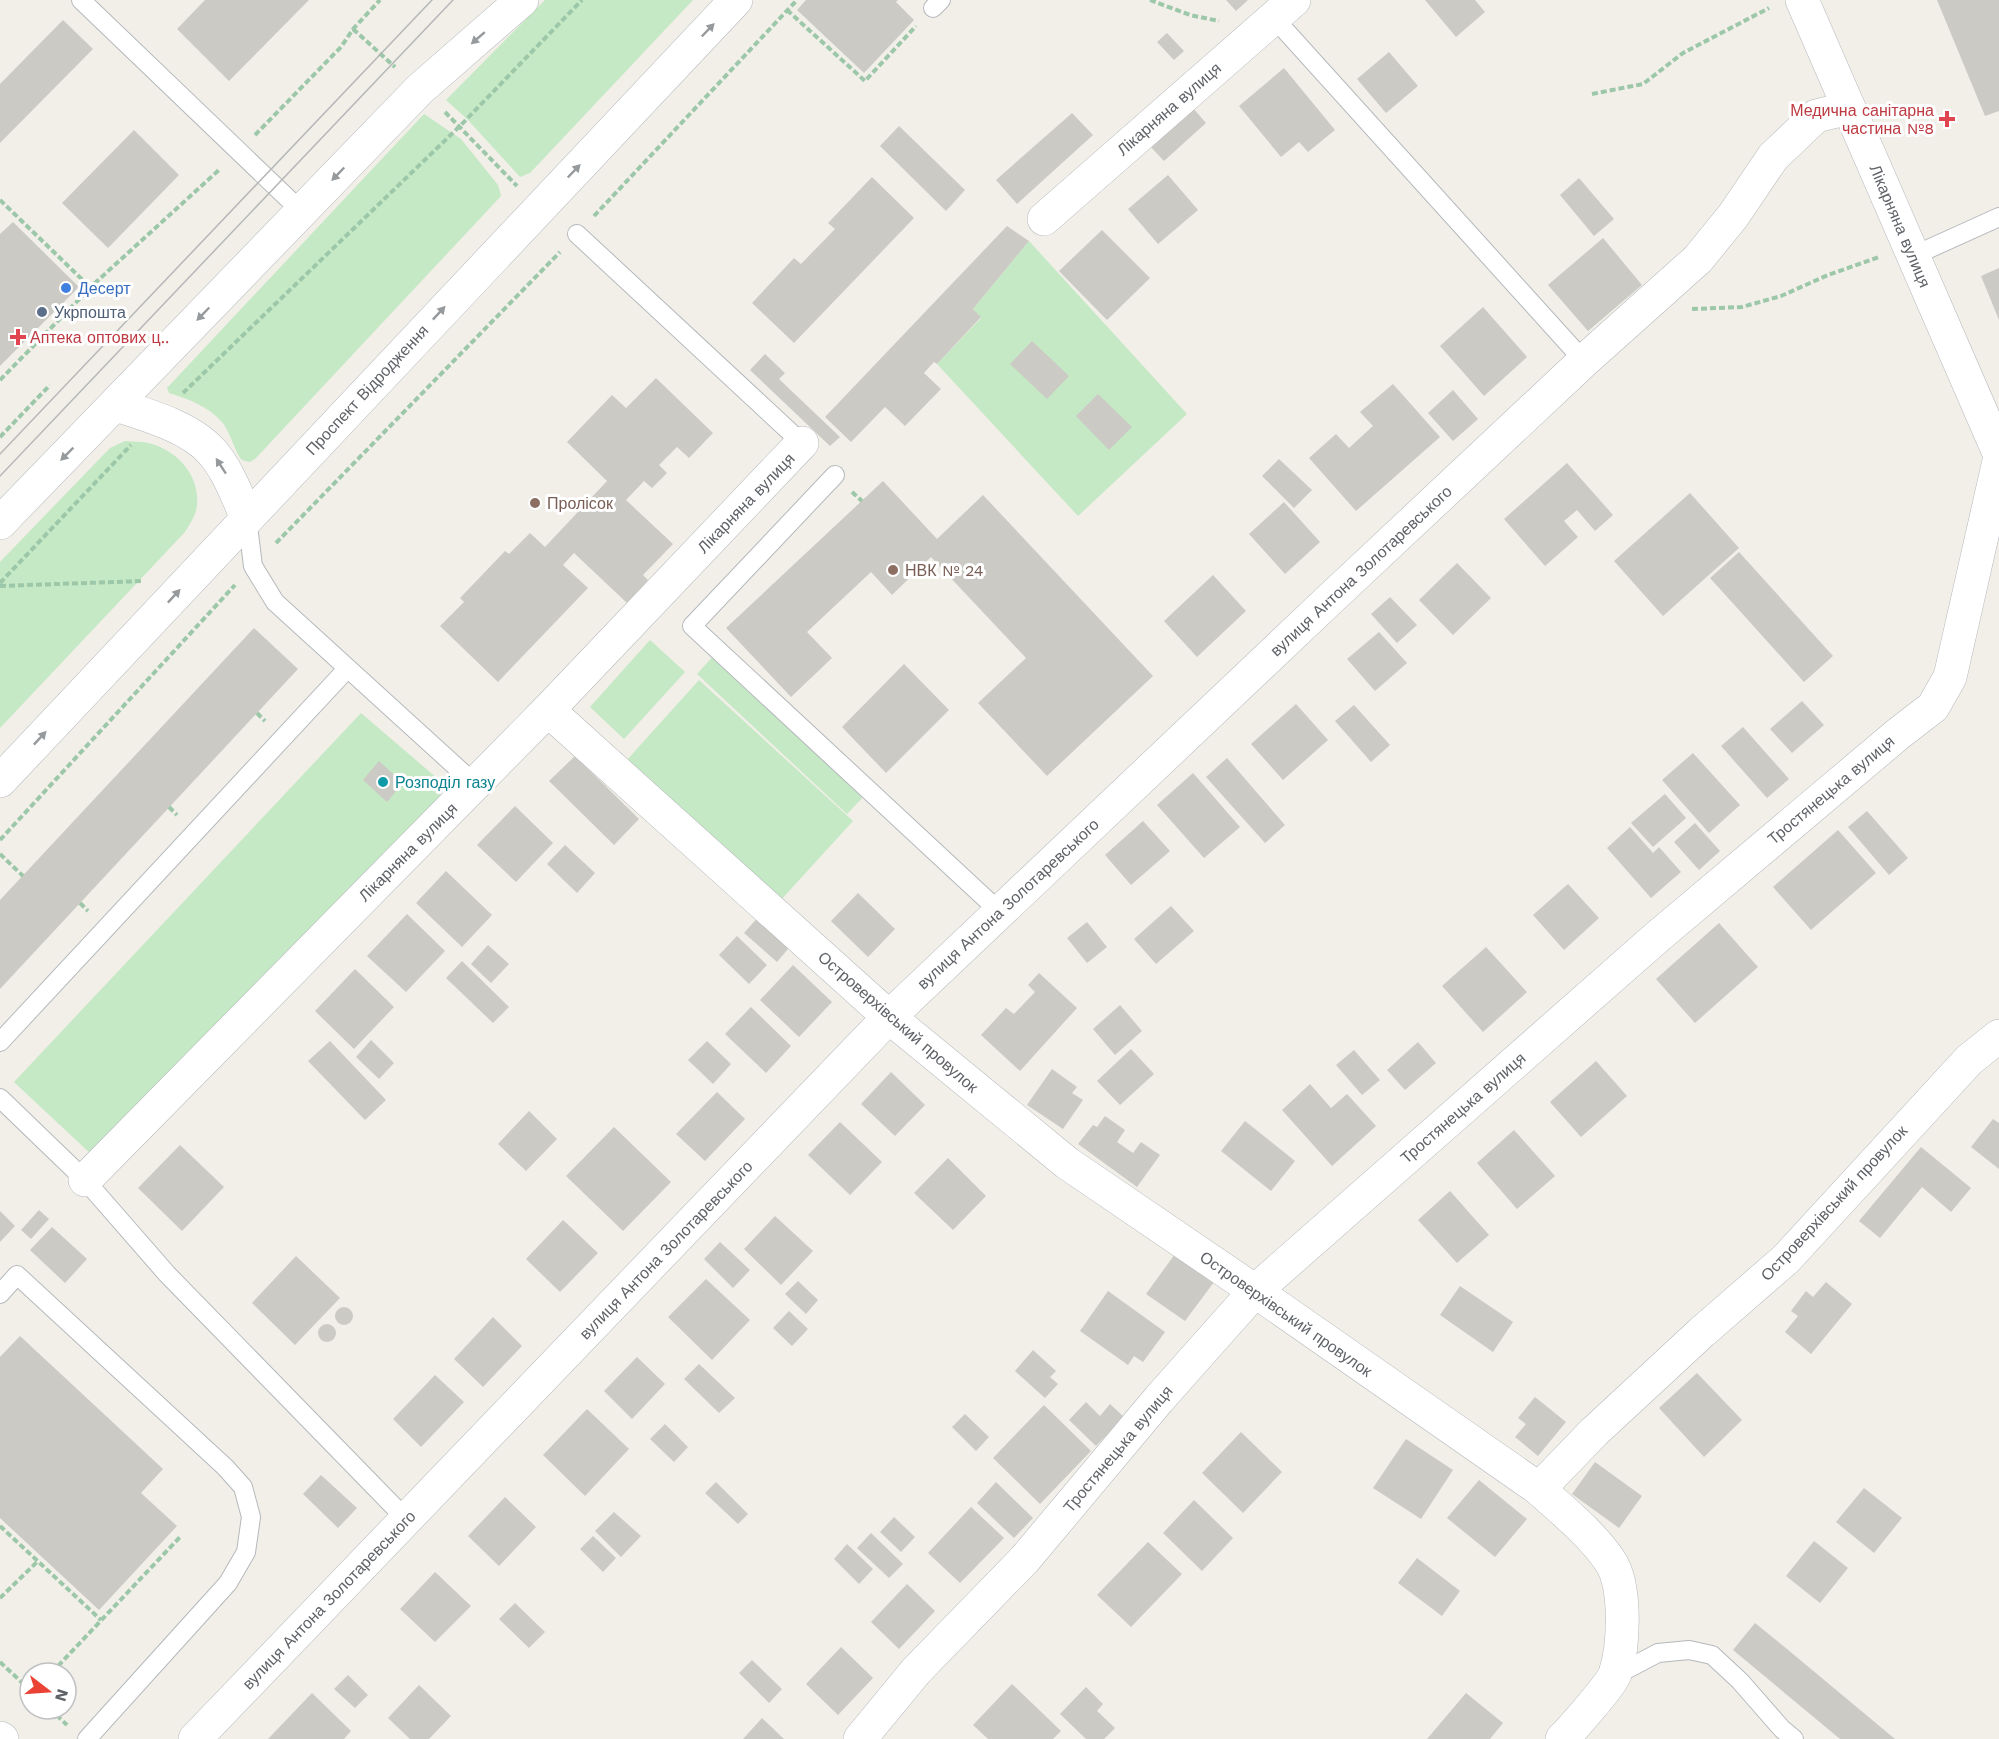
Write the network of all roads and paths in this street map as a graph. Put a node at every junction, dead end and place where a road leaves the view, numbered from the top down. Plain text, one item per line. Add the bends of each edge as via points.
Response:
1 (81, 0) edge
2 (522, 0) edge
3 (582, 0) edge
4 (736, 0) edge
5 (797, 0) edge
6 (1150, 0) edge
7 (1789, 3) edge
8 (937, 4) edge
9 (1284, 9) edge
10 (787, 10) junction
11 (1220, 21) dead end
12 (354, 29) dead end
13 (420, 89) junction
14 (1592, 94) dead end
15 (1849, 108) junction
16 (460, 126) junction
17 (0, 200) edge
18 (541, 206) junction
19 (301, 212) junction
20 (1999, 217) edge
21 (1044, 219) dead end
22 (577, 234) junction
23 (1911, 252) junction
24 (95, 284) dead end
25 (91, 288) junction
26 (1690, 309) dead end
27 (1584, 361) junction
28 (0, 380) edge
29 (50, 385) dead end
30 (116, 405) junction
31 (157, 418) junction
32 (0, 437) edge
33 (802, 443) joint
34 (1999, 453) edge
35 (1999, 460) edge
36 (836, 475) dead end
37 (247, 518) junction
38 (0, 523) edge
39 (254, 566) junction
40 (189, 579) junction
41 (0, 585) edge
42 (347, 669) junction
43 (548, 710) junction
44 (0, 781) edge
45 (475, 784) junction
46 (0, 840) edge
47 (0, 854) edge
48 (23, 876) dead end
49 (1000, 912) junction
50 (889, 1017) junction
51 (1999, 1036) edge
52 (0, 1042) edge
53 (0, 1098) edge
54 (85, 1180) junction
55 (1255, 1292) junction
56 (0, 1294) edge
57 (1539, 1490) junction
58 (406, 1519) junction
59 (0, 1526) edge
60 (180, 1537) dead end
61 (38, 1561) junction
62 (0, 1598) edge
63 (101, 1620) junction
64 (63, 1661) edge
65 (0, 1662) edge
66 (1614, 1676) junction
67 (18, 1679) edge
68 (87, 1739) edge
69 (195, 1739) edge
70 (860, 1739) edge
71 (1562, 1739) edge
72 (1794, 1739) edge

1 - 19 lane
2 -> 13 street
3 - 16 path
18 -> 4 street, Проспект Відродження
5 - 10 path
6 - 11 path via 1165,8
7 - 14 path via 1683,53 1643,84
7 - 15 street, Лікарняна вулиця
8 - 10 path via 865,81
9 - 21 street, Лікарняна вулиця
9 - 27 lane
10 - 22 path
12 - 13 path
13 - 16 path
13 -> 19 street
15 - 23 street, Лікарняна вулиця
15 - 27 street, вулиця Антона Золотаревського via 1816,116 1773,157 1698,259
16 - 18 path
16 - 31 path
17 - 25 path
37 -> 18 street, Проспект Відродження
19 -> 30 street
20 - 23 lane
22 - 33 lane
22 - 39 path
23 - 26 path via 1870,259 1762,302 1742,307
23 - 34 street, Лікарняна вулиця
24 - 25 path
25 - 28 path
27 - 49 street, вулиця Антона Золотаревського
29 - 32 path
30 - 31 street
30 -> 38 street
37 -> 31 street via 212,452
31 - 41 path
33 - 43 street, Лікарняна вулиця
35 - 55 street, Тростянецька вулиця via 1950,677 1933,707 1656,938
36 - 49 lane via 692,626
37 - 39 lane
37 - 40 street, Проспект Відродження
39 - 42 lane via 275,602
39 - 46 path
40 - 41 path
44 -> 40 street, Проспект Відродження
42 - 45 lane
42 - 52 lane
43 - 45 street, Лікарняна вулиця
43 - 50 street, Островерхівський провулок
45 - 54 street, Лікарняна вулиця
47 - 48 path
49 - 50 street, вулиця Антона Золотаревського
50 - 55 street, Островерхівський провулок via 1067,1163
50 - 58 street, вулиця Антона Золотаревського
51 - 57 street, Островерхівський провулок via 1969,1060 1786,1259 1594,1431
53 - 54 lane
54 - 58 lane via 167,1274
55 - 57 street, Островерхівський провулок
55 - 70 street, Тростянецька вулиця via 1026,1558 916,1671
56 - 68 lane via 17,1275 225,1467 243,1487 251,1517 246,1552 228,1583
57 - 66 street via 1589,1535 1612,1563 1621,1591 1623,1627
58 - 69 street, вулиця Антона Золотаревського
59 - 61 path
60 - 63 path
61 - 62 path
61 - 63 path
63 - 64 path
65 - 67 path
66 - 71 street
66 - 72 lane via 1658,1653 1689,1650 1712,1654

